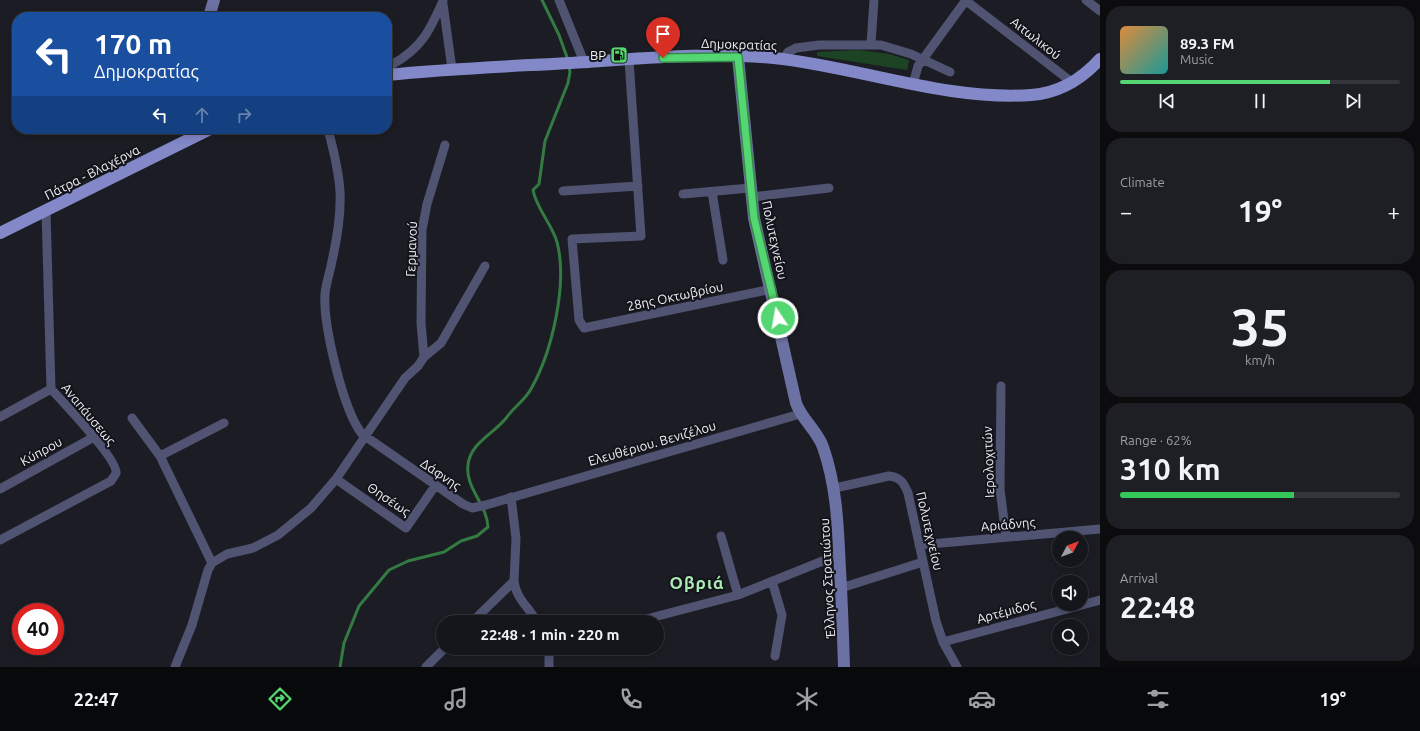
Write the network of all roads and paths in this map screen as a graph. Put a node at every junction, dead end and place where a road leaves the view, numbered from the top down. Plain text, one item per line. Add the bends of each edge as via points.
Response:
1 (214, 0) edge
2 (443, 0) edge
3 (559, 0) edge
4 (874, 0) edge
5 (966, 0) edge
6 (1086, 0) edge
7 (1100, 10) edge
8 (210, 12) edge
9 (871, 44) junction
10 (738, 57) junction
11 (783, 59) junction
12 (923, 59) junction
13 (1100, 59) edge
14 (629, 60) junction
15 (580, 63) junction
16 (393, 64) dead end
17 (452, 69) junction
18 (950, 72) dead end
19 (392, 75) edge
20 (1073, 83) junction
21 (913, 84) junction
22 (192, 134) edge
23 (329, 134) edge
24 (446, 145) dead end
25 (638, 186) junction
26 (829, 188) dead end
27 (563, 192) dead end
28 (712, 192) junction
29 (751, 193) junction
30 (683, 194) dead end
31 (46, 211) junction
32 (0, 233) edge
33 (723, 260) dead end
34 (485, 266) dead end
35 (772, 289) junction
36 (424, 357) junction
37 (1001, 386) dead end
38 (51, 388) junction
39 (800, 414) junction
40 (0, 417) edge
41 (132, 418) dead end
42 (224, 423) dead end
43 (94, 437) junction
44 (365, 437) junction
45 (160, 456) junction
46 (336, 479) junction
47 (435, 486) junction
48 (835, 488) junction
49 (0, 489) edge
50 (511, 497) junction
51 (1100, 529) edge
52 (721, 536) dead end
53 (1006, 537) junction
54 (0, 540) edge
55 (919, 545) junction
56 (840, 554) junction
57 (923, 562) junction
58 (212, 563) junction
59 (514, 581) junction
60 (772, 581) junction
61 (841, 588) junction
62 (738, 595) junction
63 (1100, 600) edge
64 (479, 615) edge
65 (534, 615) edge
66 (662, 615) edge
67 (943, 642) junction
68 (438, 655) edge
69 (549, 655) edge
70 (775, 656) dead end
71 (175, 667) edge
72 (426, 667) edge
73 (549, 667) edge
74 (844, 667) edge
75 (957, 667) edge

1 - 8 street
2 - 16 street via 429,32 408,55
2 - 17 street
3 - 15 street
4 - 9 street
5 - 12 street
5 - 20 street, Αιτωλικού
6 - 7 street
9 - 11 street via 796,48 788,52
9 - 12 street via 890,47
10 - 11 main road, Δημοκρατίας
10 - 14 main road, Δημοκρατίας
10 - 29 street, Πολυτεχνείου
11 - 21 main road, Δημοκρατίας
12 - 18 street
12 - 21 street
13 - 20 main road, Δημοκρατίας via 1088,73
14 - 15 main road, Δημοκρατίας
14 - 25 street
15 - 17 main road, Δημοκρατίας
17 - 19 main road, Δημοκρατίας
20 - 21 main road, Δημοκρατίας via 1049,93 1011,96
22 - 31 main road, Πάτρα - Βλαχέρνα
23 - 44 street via 340,191 337,235 325,294 327,315 341,385 356,426
24 - 36 street, Γερμανού via 428,197 422,230 421,323
25 - 27 street
25 - 35 street, 28ης Οκτωβρίου via 641,236 572,239 579,320 584,328
26 - 29 street
28 - 29 street
28 - 30 street
28 - 33 street
29 - 35 street, Πολυτεχνείου via 760,246
31 - 32 main road, Πάτρα - Βλαχέρνα
31 - 38 street, Αναπάυσεως
34 - 36 street via 444,339
35 - 39 street, Πολυτεχνείου via 792,388
36 - 44 street via 405,378
37 - 53 street, Ιερολοχιτών via 1000,489
38 - 40 street
38 - 43 street, Αναπάυσεως
39 - 48 street, Πολυτεχνείου via 810,423 819,438
39 - 50 street, Ελευθέριου. Βενιζέλου
41 - 45 street
42 - 45 street
43 - 49 street, Κύπρου
43 - 54 street, Αναπάυσεως via 114,465 116,473 111,481
44 - 46 street
44 - 47 street, Δάφνης
45 - 58 street
46 - 47 street, Θησέως via 406,528
46 - 58 street via 311,508 278,536 253,548 227,554
47 - 50 street, Δάφνης via 472,508
48 - 55 street, Πολυτεχνείου via 886,476 899,478 908,493
48 - 56 street, Έλληνος Στρατιώτου
50 - 59 street via 516,533
51 - 53 street, Αριάδνης
52 - 62 street
53 - 55 street, Αριάδνης
55 - 57 street, Πολυτεχνείου
56 - 60 street
56 - 61 street, Έλληνος Στρατιώτου
57 - 61 street
57 - 67 street, Πολυτεχνείου via 934,615
58 - 71 street
59 - 64 street
59 - 65 street via 515,591
60 - 62 street
60 - 70 street via 782,615
61 - 74 street, Έλληνος Στρατιώτου
62 - 66 street
63 - 67 street, Αρτέμιδος
67 - 75 street, Πολυτεχνείου
68 - 72 street
69 - 73 street

